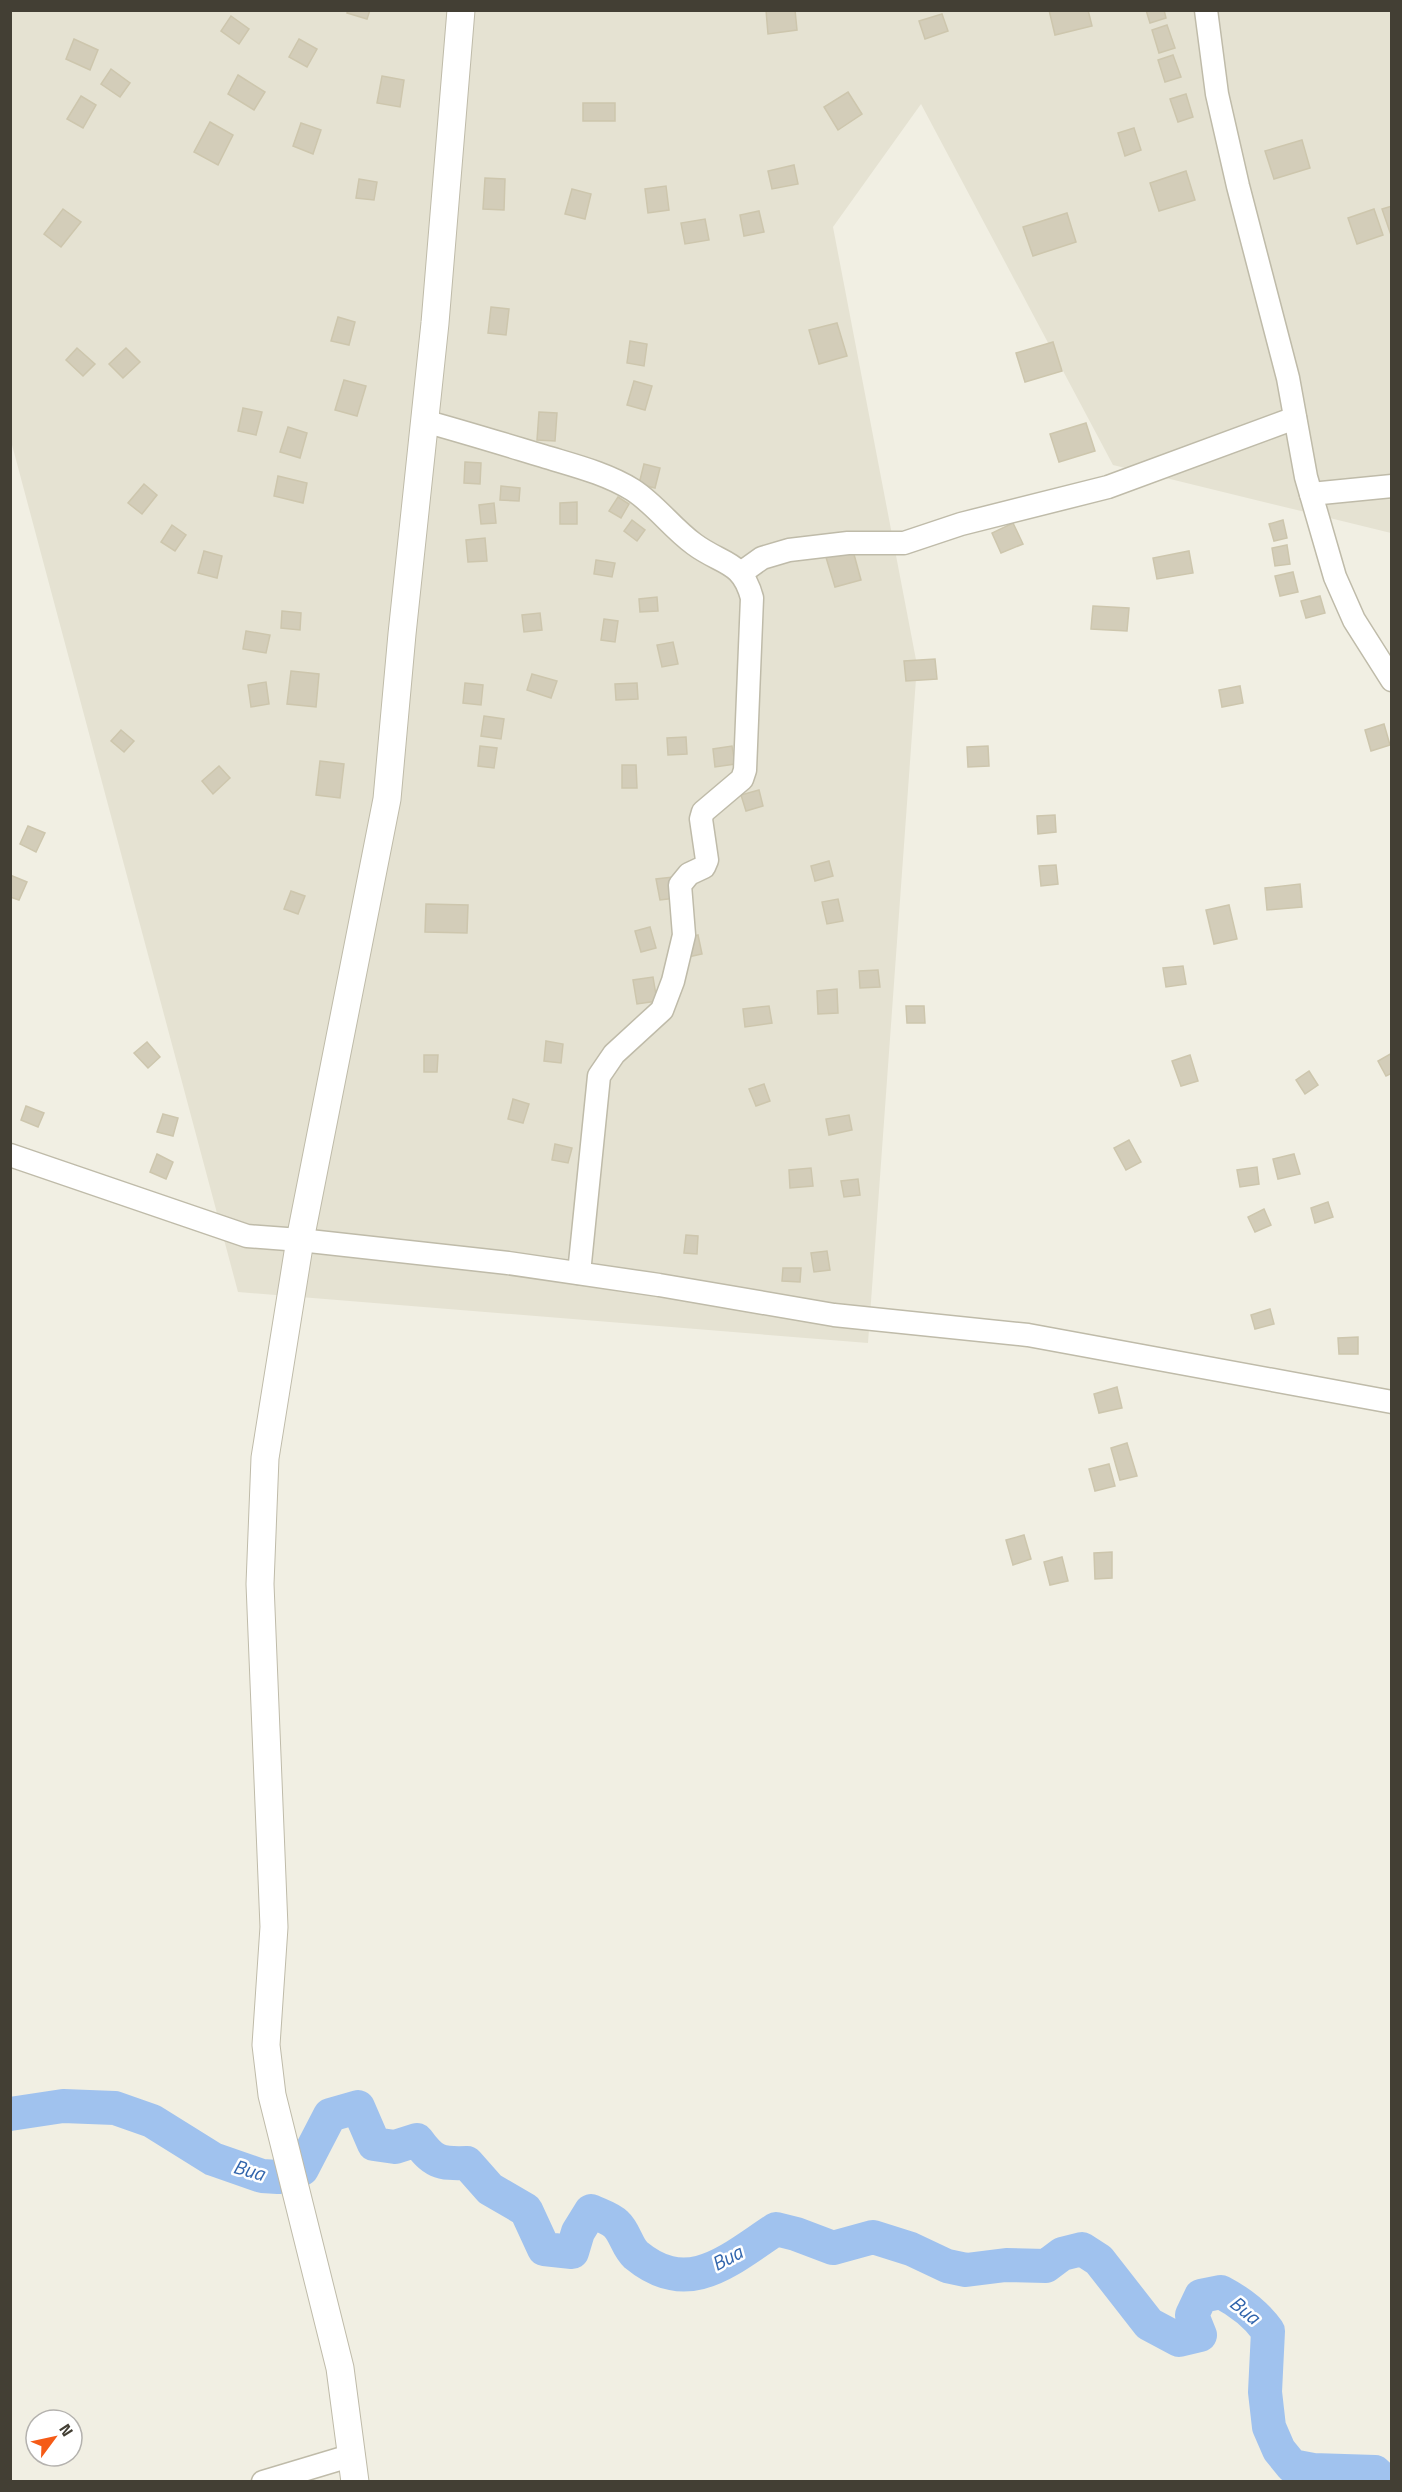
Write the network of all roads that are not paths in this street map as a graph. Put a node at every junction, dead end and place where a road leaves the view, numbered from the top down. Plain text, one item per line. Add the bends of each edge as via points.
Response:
1 (461, 10) edge
2 (1206, 10) edge
3 (1295, 418) junction
4 (424, 420) junction
5 (1392, 486) edge
6 (1311, 494) junction
7 (741, 573) junction
8 (1392, 680) edge
9 (10, 1155) edge
10 (300, 1240) junction
11 (579, 1273) junction
12 (1392, 1402) edge
13 (353, 2455) junction
14 (263, 2481) edge
15 (355, 2481) edge

1 - 4 street
2 - 3 street via 1217,94
3 - 6 street
3 - 7 street via 1108,487 961,524 904,543 848,543 789,550 762,558
4 - 7 street via 585,469 632,489 688,540
4 - 10 street via 387,798
5 - 6 street
6 - 8 street via 1335,577 1354,620
7 - 11 street via 752,598 745,770 742,779 704,812 707,860 704,867 689,874 680,885 684,934 662,1010 614,1054 599,1076
9 - 10 street via 247,1236
10 - 11 street
10 - 13 street via 265,1458 260,1584 274,1927 266,2045 272,2095 340,2368
11 - 12 street via 834,1315 1028,1335
13 - 14 street
13 - 15 street

